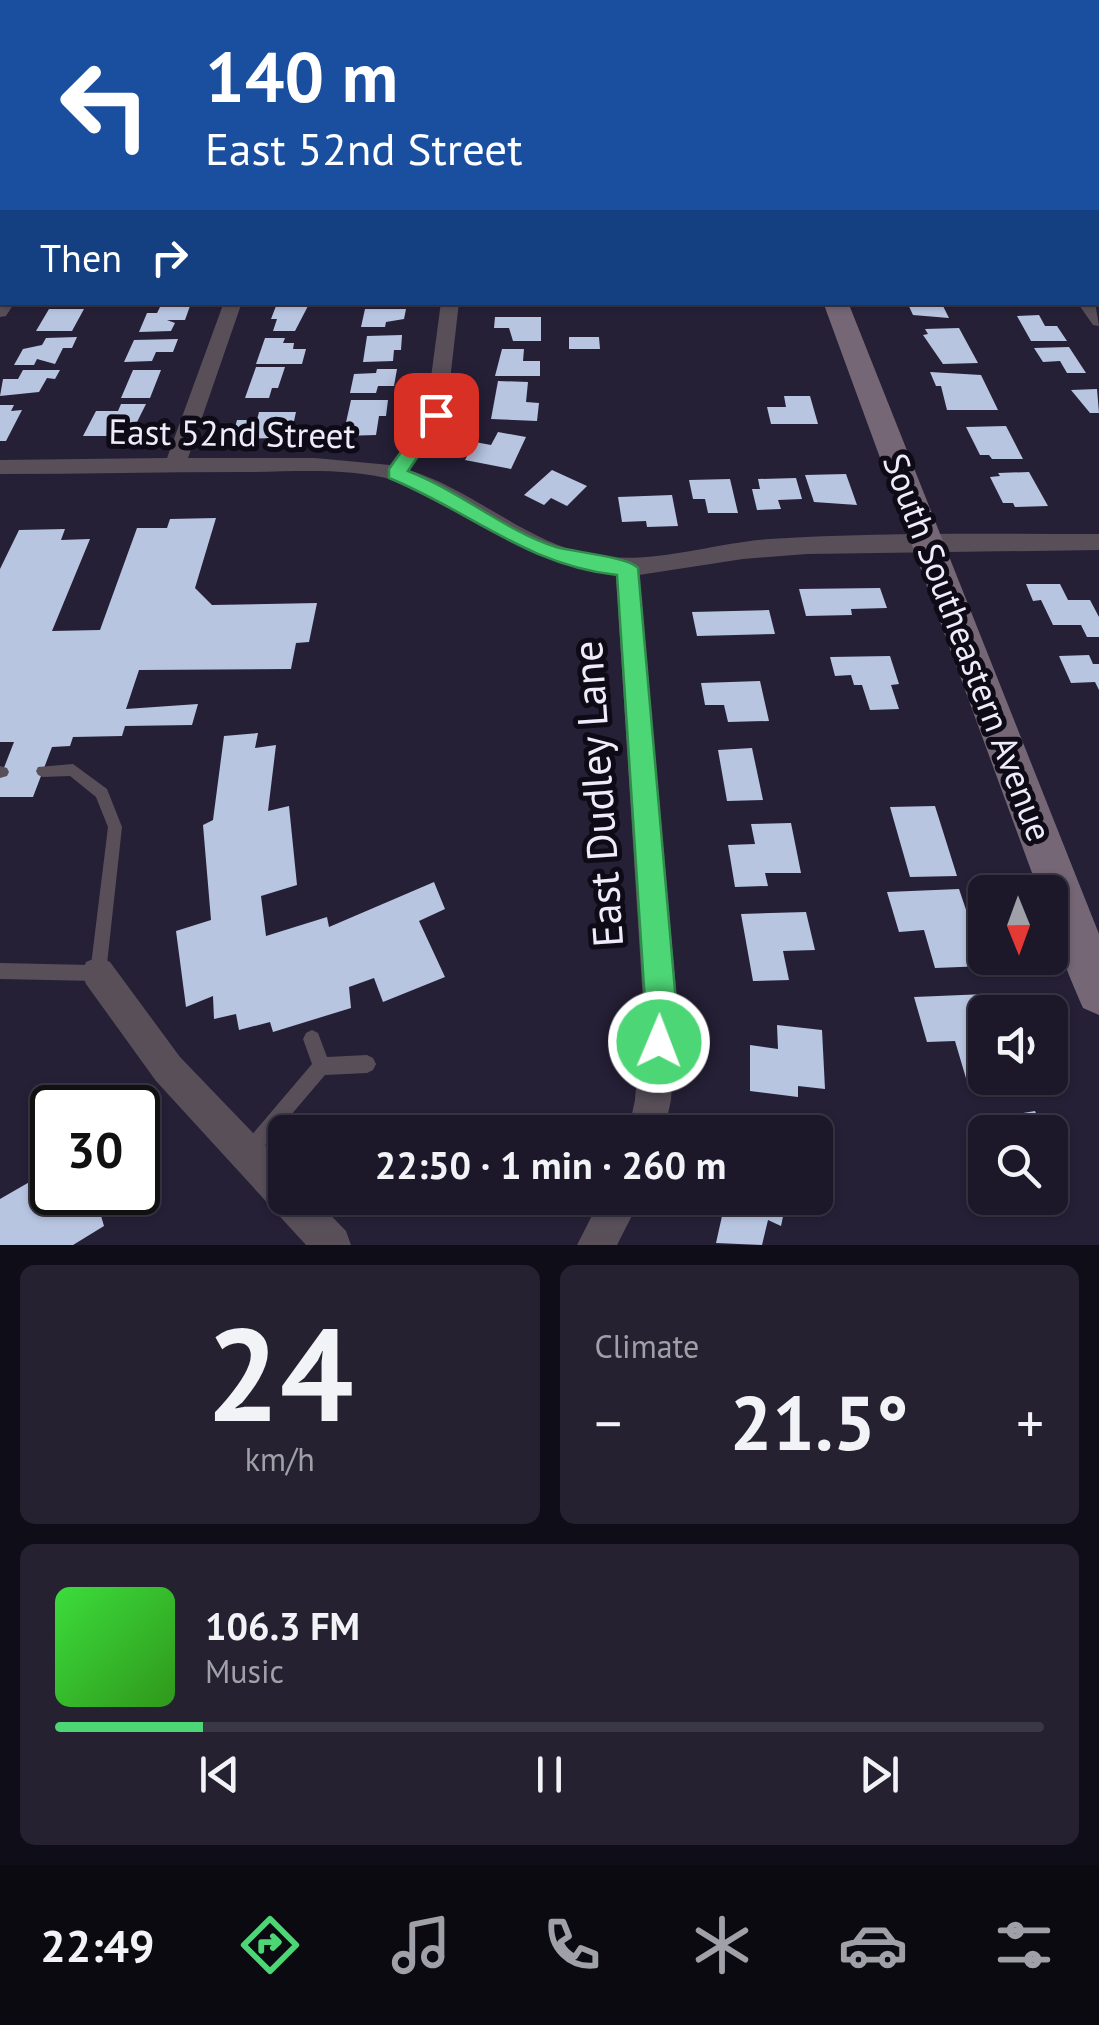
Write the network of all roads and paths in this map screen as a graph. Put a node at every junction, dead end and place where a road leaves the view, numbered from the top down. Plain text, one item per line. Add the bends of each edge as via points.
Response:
1 (232, 305) edge
2 (450, 305) edge
3 (836, 305) edge
4 (175, 465) junction
5 (0, 468) edge
6 (396, 473) junction
7 (1099, 542) edge
8 (928, 544) junction
9 (627, 568) junction
10 (42, 771) dead end
11 (0, 970) edge
12 (98, 973) junction
13 (1099, 992) edge
14 (312, 1038) dead end
15 (367, 1064) dead end
16 (321, 1066) junction
17 (650, 1115) edge
18 (248, 1152) junction
19 (268, 1174) edge
20 (305, 1215) edge
21 (613, 1215) edge
22 (332, 1245) edge
23 (596, 1245) edge

1 - 4 street
2 - 6 street via 436,415
3 - 8 main road, South Southeastern Avenue
4 - 5 street, East 52nd Street
4 - 6 street, East 52nd Street via 314,464
6 - 9 street, East 52nd Street via 542,550
7 - 8 street, East 52nd Street
8 - 9 street, East 52nd Street via 754,549
8 - 13 main road, South Southeastern Avenue
9 - 17 street, East Dudley Lane via 660,1002
10 - 12 lane via 73,770 102,793 115,828
11 - 12 lane
12 - 18 street via 168,1069
14 - 16 lane
15 - 16 lane
16 - 18 lane
18 - 19 street
20 - 22 street
21 - 23 street

